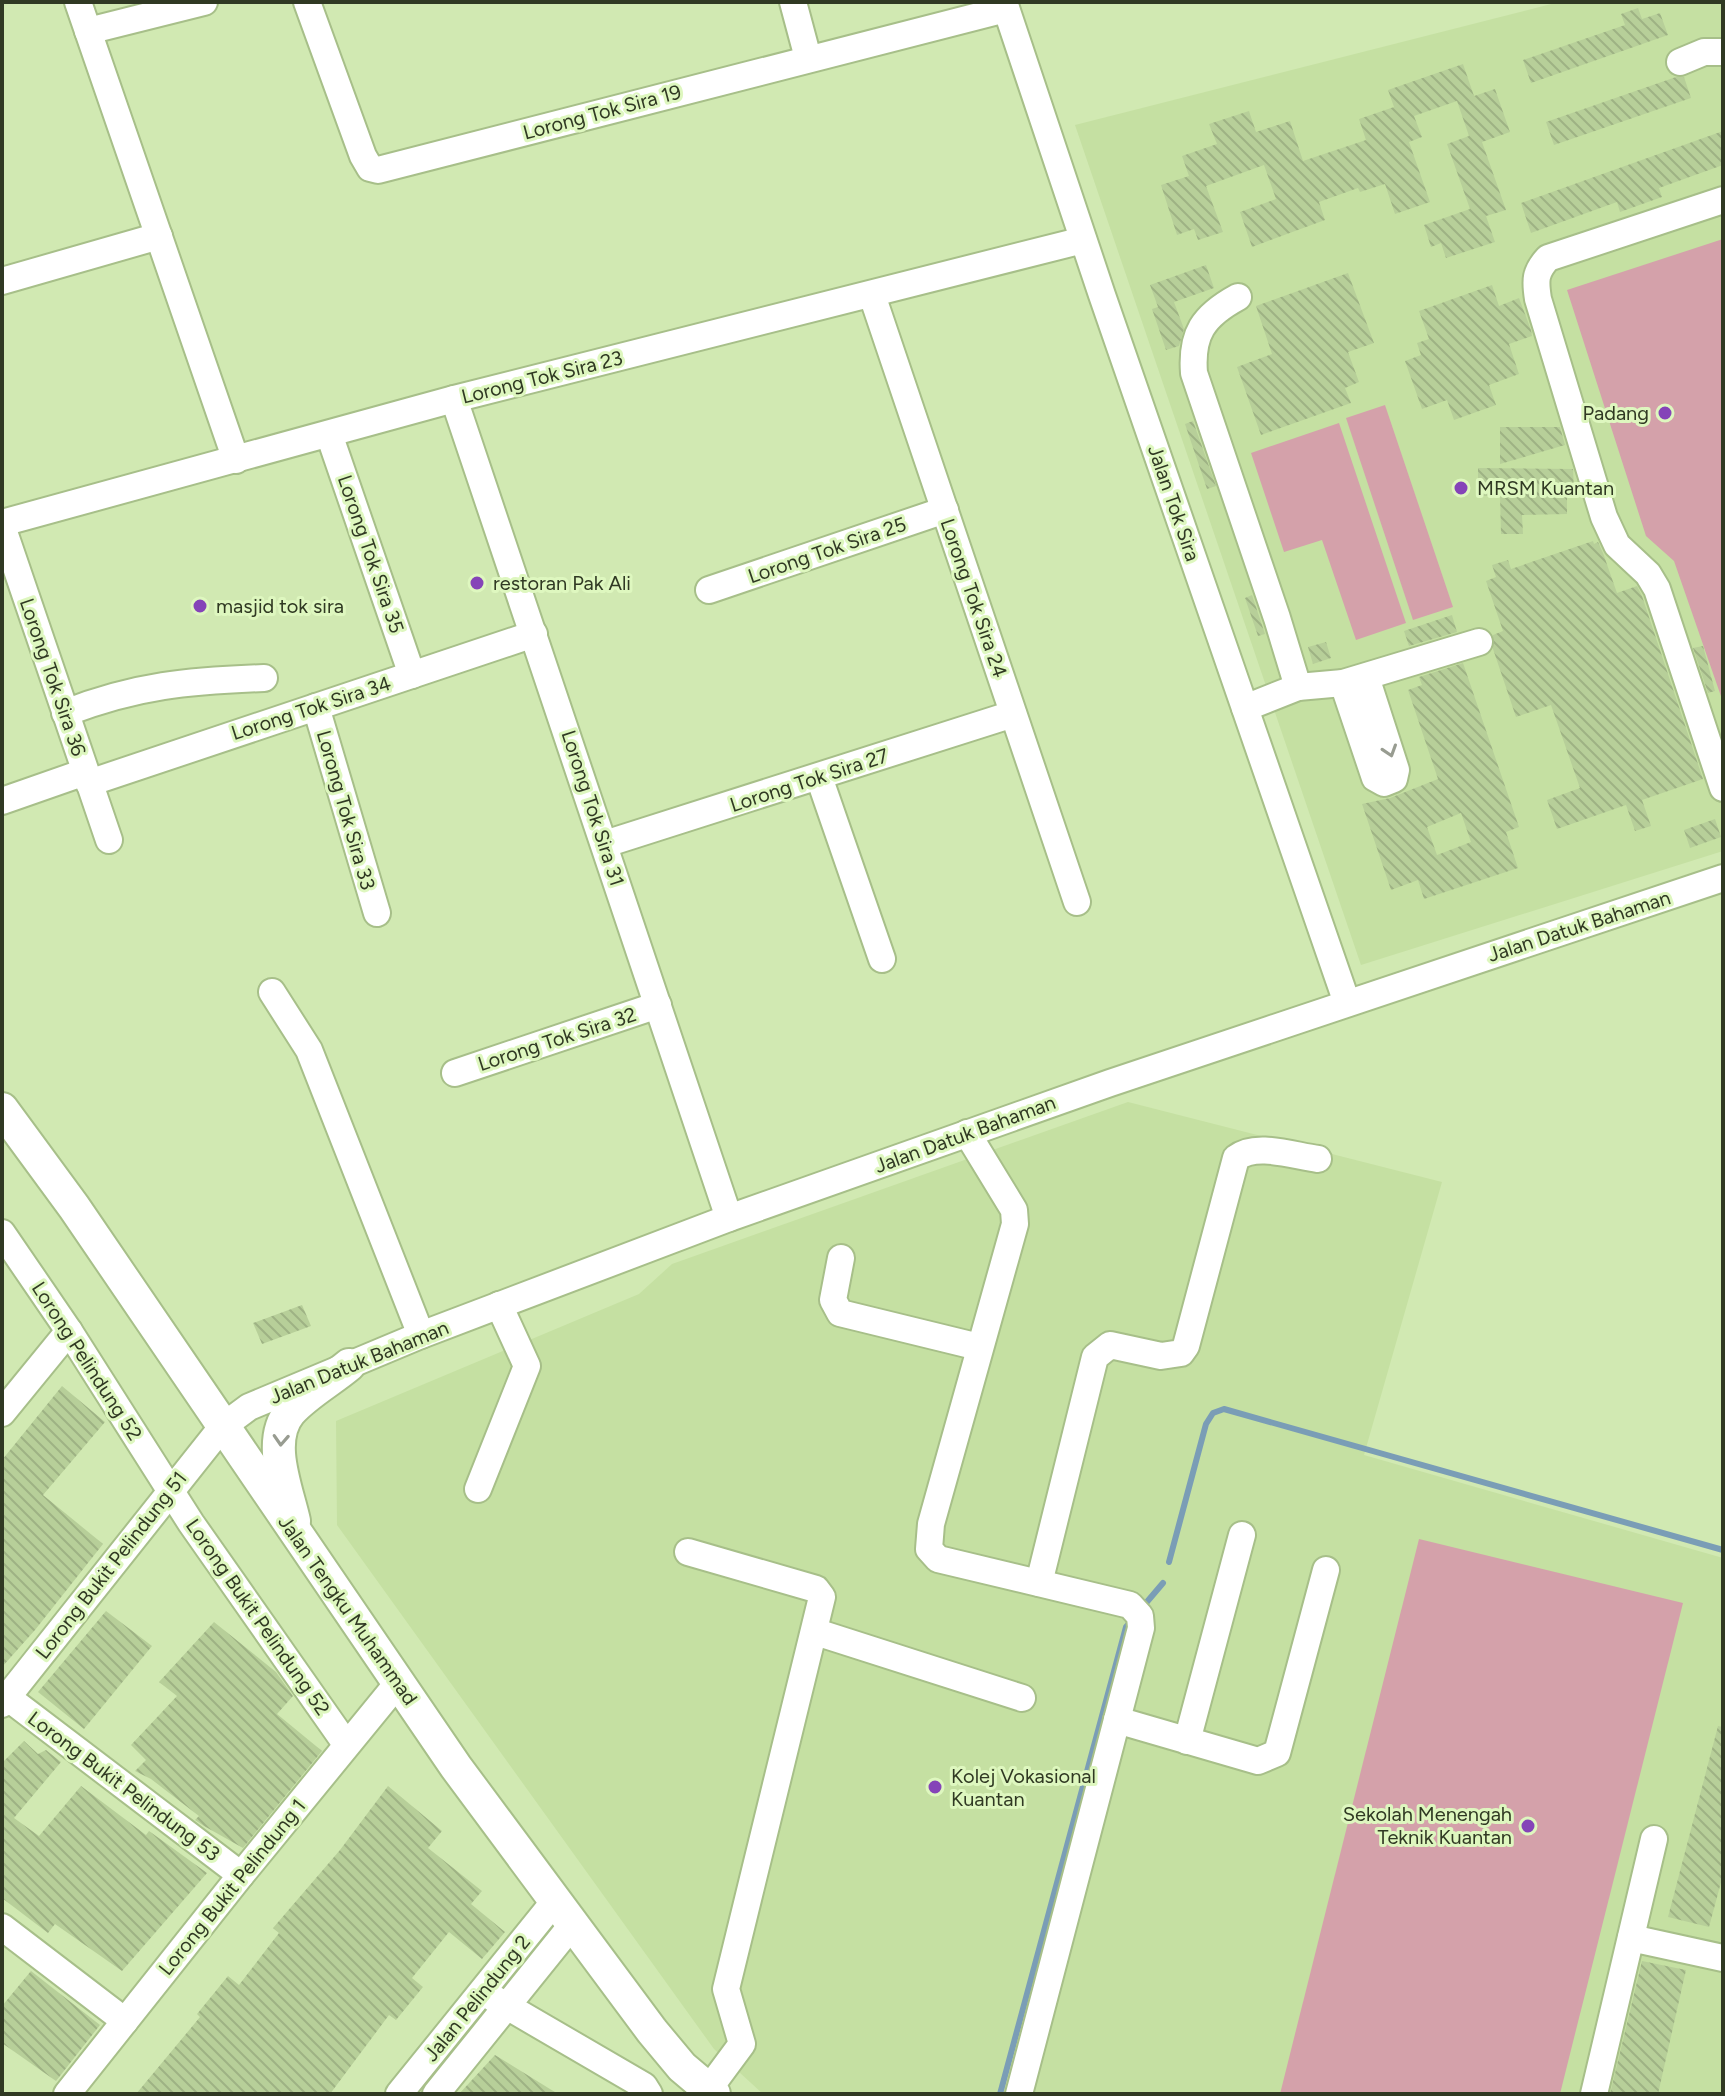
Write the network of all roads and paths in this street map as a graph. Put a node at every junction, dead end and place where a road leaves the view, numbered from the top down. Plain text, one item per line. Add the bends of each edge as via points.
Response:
1 (78, 2) edge
2 (204, 2) edge
3 (307, 2) edge
4 (793, 2) edge
5 (1005, 5) edge
6 (88, 31) junction
7 (1723, 52) edge
8 (808, 58) junction
9 (1680, 62) dead end
10 (1723, 200) edge
11 (159, 236) junction
12 (1083, 240) junction
13 (2, 281) edge
14 (872, 295) junction
15 (1238, 297) dead end
16 (454, 399) junction
17 (329, 434) junction
18 (236, 460) junction
19 (945, 510) junction
20 (2, 524) edge
21 (709, 590) dead end
22 (534, 634) junction
23 (1479, 642) dead end
24 (412, 675) junction
25 (264, 678) dead end
26 (1298, 687) junction
27 (316, 707) junction
28 (1245, 708) junction
29 (65, 713) junction
30 (1013, 714) junction
31 (1718, 760) edge
32 (87, 777) junction
33 (819, 777) junction
34 (1723, 788) edge
35 (2, 801) edge
36 (109, 840) dead end
37 (605, 844) junction
38 (1723, 878) edge
39 (1077, 902) dead end
40 (377, 913) dead end
41 (882, 959) dead end
42 (272, 992) dead end
43 (1347, 1003) junction
44 (658, 1005) junction
45 (455, 1073) dead end
46 (2, 1109) edge
47 (967, 1133) junction
48 (1318, 1159) dead end
49 (729, 1218) junction
50 (2, 1233) edge
51 (841, 1258) dead end
52 (499, 1305) junction
53 (69, 1331) junction
54 (421, 1335) junction
55 (979, 1347) junction
56 (349, 1365) junction
57 (2, 1413) edge
58 (222, 1427) junction
59 (478, 1489) dead end
60 (170, 1490) junction
61 (1242, 1535) dead end
62 (297, 1536) junction
63 (688, 1552) dead end
64 (1326, 1570) dead end
65 (1039, 1583) junction
66 (816, 1632) junction
67 (398, 1683) junction
68 (1022, 1698) dead end
69 (5, 1700) edge
70 (1117, 1720) junction
71 (1187, 1741) junction
72 (346, 1744) junction
73 (1654, 1839) dead end
74 (241, 1875) junction
75 (563, 1914) junction
76 (2, 1927) edge
77 (1631, 1938) junction
78 (1723, 1958) edge
79 (482, 1991) junction
80 (505, 2005) junction
81 (125, 2021) junction
82 (711, 2092) edge
83 (67, 2094) edge
84 (399, 2094) edge
85 (436, 2094) edge
86 (649, 2094) edge
87 (1019, 2094) edge
88 (1594, 2094) edge

1 - 6 street
2 - 6 street
3 - 8 street, Lorong Tok Sira 19 via 363,156 378,170
4 - 8 street
5 - 8 street, Lorong Tok Sira 19
5 - 12 street, Jalan Tok Sira
6 - 11 street
7 - 9 street via 1704,52
10 - 31 street via 1548,258 1535,280 1604,517 1617,545 1657,589
11 - 13 street
11 - 18 street
12 - 14 street, Lorong Tok Sira 23
12 - 28 street, Jalan Tok Sira
14 - 16 street, Lorong Tok Sira 23
14 - 19 street, Lorong Tok Sira 24
15 - 26 street via 1204,323 1194,341 1194,373
16 - 17 street, Lorong Tok Sira 23
16 - 22 street, Lorong Tok Sira 31
17 - 18 street, Lorong Tok Sira 23
17 - 24 street, Lorong Tok Sira 35
18 - 20 street, Lorong Tok Sira 23
19 - 21 street, Lorong Tok Sira 25
19 - 30 street, Lorong Tok Sira 24
20 - 29 street, Lorong Tok Sira 36
22 - 24 street, Lorong Tok Sira 34
22 - 37 street, Lorong Tok Sira 31
23 - 26 street via 1354,680
24 - 27 street, Lorong Tok Sira 34
25 - 29 street via 134,690
26 - 28 street
27 - 32 street, Lorong Tok Sira 34
27 - 40 street, Lorong Tok Sira 33
28 - 43 street, Jalan Tok Sira
29 - 32 street, Lorong Tok Sira 36
30 - 33 street, Lorong Tok Sira 27
30 - 39 street, Lorong Tok Sira 24
31 - 34 street
32 - 35 street, Lorong Tok Sira 34
32 - 36 street, Lorong Tok Sira 36
33 - 37 street, Lorong Tok Sira 27
33 - 41 street
37 - 44 street, Lorong Tok Sira 31
38 - 43 street, Jalan Datuk Bahaman
42 - 54 street via 309,1050
43 - 47 street, Jalan Datuk Bahaman
44 - 45 street, Lorong Tok Sira 32
44 - 49 street, Lorong Tok Sira 31
46 - 58 main road, Jalan Tengku Muhammad
47 - 49 street, Jalan Datuk Bahaman
47 - 55 street via 1014,1210 1015,1224
48 - 65 street via 1257,1150 1236,1158 1186,1346 1181,1353 1161,1356 1110,1345 1095,1357
49 - 52 street, Jalan Datuk Bahaman
50 - 53 street, Lorong Pelindung 52
51 - 55 street via 833,1300 840,1313
52 - 54 street, Jalan Datuk Bahaman
52 - 59 street via 527,1366
53 - 57 street
53 - 60 street, Lorong Pelindung 52
54 - 56 street, Jalan Datuk Bahaman
55 - 65 street via 931,1524 929,1549 938,1559
56 - 58 street, Jalan Datuk Bahaman via 249,1407
56 -> 62 main road via 302,1401 282,1424 279,1447
58 - 60 street, Lorong Bukit Pelindung 51
58 - 62 main road, Jalan Tengku Muhammad
60 - 69 street, Lorong Bukit Pelindung 51
60 - 72 street, Lorong Bukit Pelindung 52
61 - 71 street
62 - 67 main road, Jalan Tengku Muhammad
63 - 66 street via 816,1589 822,1597
64 - 71 street via 1277,1753 1258,1761
65 - 70 street via 1130,1605 1140,1616
66 - 68 street
66 - 82 street via 726,1989 742,2044
67 - 72 street, Lorong Bukit Pelindung 1
67 - 75 main road, Jalan Tengku Muhammad
69 - 74 street, Lorong Bukit Pelindung 53
70 - 71 street
70 - 87 street
72 - 74 street, Lorong Bukit Pelindung 1
73 - 77 street
74 - 81 street, Lorong Bukit Pelindung 1
75 - 79 street, Jalan Pelindung 2
75 - 80 street
75 - 82 main road, Jalan Tengku Muhammad via 652,2031
76 - 81 street
77 - 78 street
77 - 88 street
79 - 80 street
79 - 84 street, Jalan Pelindung 2
80 - 85 street
80 - 86 street via 644,2086
81 - 83 street, Lorong Bukit Pelindung 1

